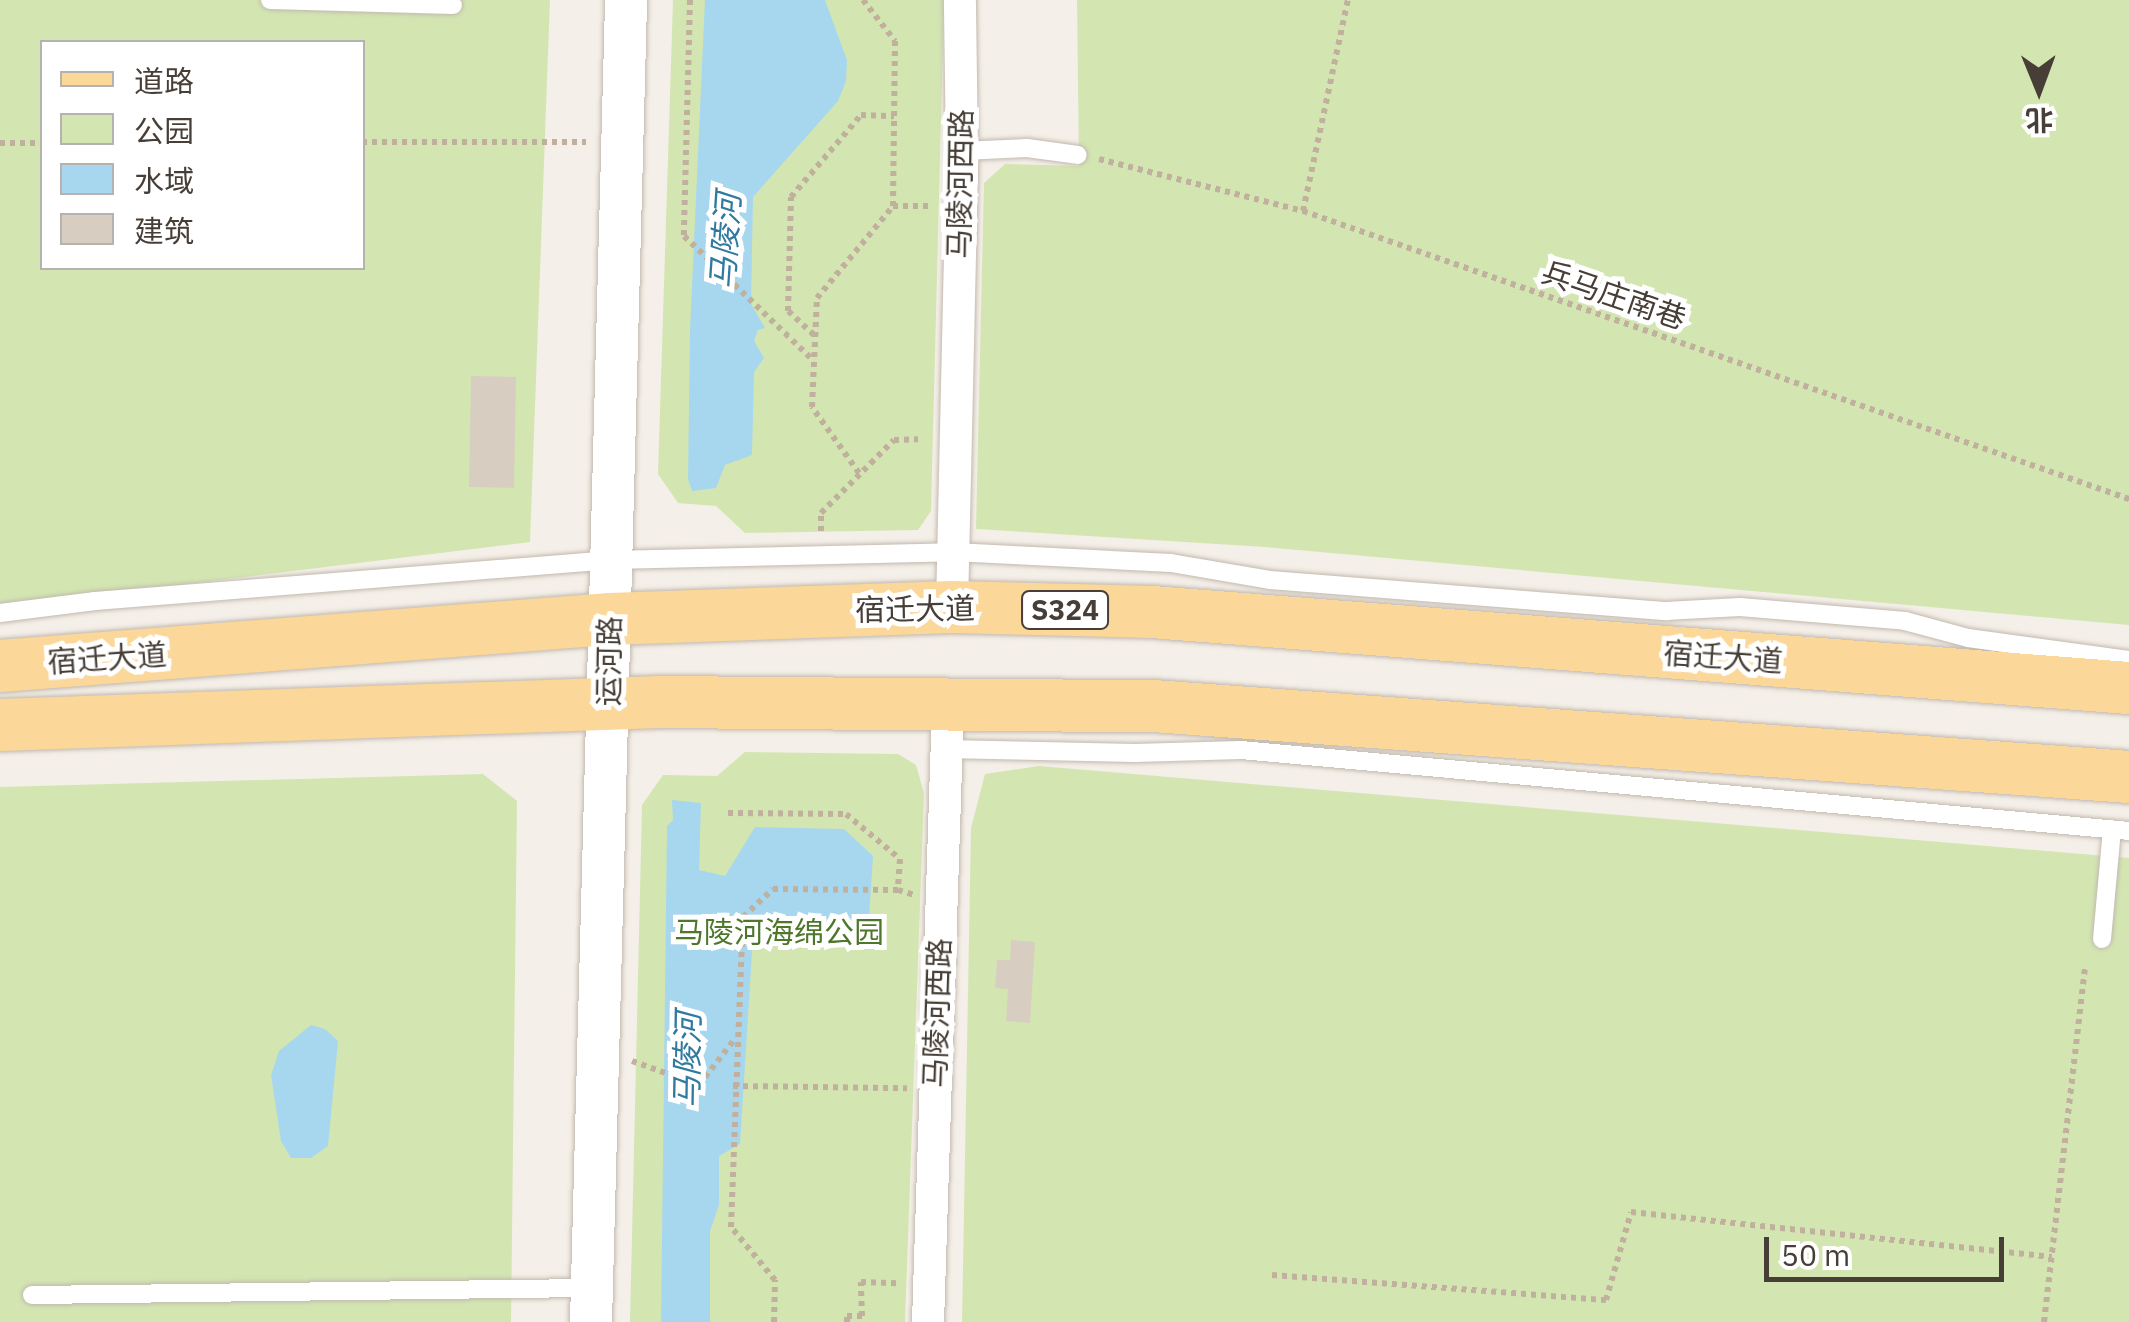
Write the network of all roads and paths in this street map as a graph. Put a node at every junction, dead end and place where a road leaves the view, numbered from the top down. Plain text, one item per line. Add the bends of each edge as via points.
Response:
1 (270, 0) edge
2 (626, 0) edge
3 (690, 0) edge
4 (863, 0) edge
5 (960, 0) edge
6 (1348, 0) edge
7 (453, 4) dead end
8 (894, 116) junction
9 (365, 142) edge
10 (622, 142) junction
11 (40, 143) edge
12 (0, 144) edge
13 (962, 151) junction
14 (1078, 155) joint
15 (894, 206) junction
16 (960, 207) junction
17 (1303, 211) junction
18 (815, 336) junction
19 (814, 361) junction
20 (918, 439) dead end
21 (859, 474) junction
22 (2129, 499) edge
23 (820, 542) dead end
24 (953, 552) junction
25 (611, 560) junction
26 (952, 608) junction
27 (0, 613) edge
28 (610, 619) junction
29 (2129, 660) edge
30 (0, 666) edge
31 (2129, 688) edge
32 (609, 703) junction
33 (0, 725) edge
34 (946, 726) junction
35 (2129, 778) edge
36 (728, 813) dead end
37 (2120, 830) edge
38 (2102, 939) dead end
39 (2085, 966) dead end
40 (735, 1040) junction
41 (650, 1068) dead end
42 (734, 1086) junction
43 (935, 1088) junction
44 (2052, 1256) junction
45 (1272, 1275) dead end
46 (930, 1284) junction
47 (32, 1296) dead end
48 (591, 1305) edge
49 (774, 1322) edge
50 (847, 1322) edge
51 (928, 1322) edge
52 (2044, 1322) edge

1 - 7 lane
2 - 10 street, 运河路
3 - 19 path via 684,236
4 - 8 path via 894,42
5 - 13 street, 马陵河西路
6 - 17 path
8 - 15 path
8 - 18 path via 861,114 791,197 788,312
9 - 10 path
10 - 25 street, 运河路
11 - 12 path
13 - 14 lane via 1027,148
13 - 16 street, 马陵河西路
14 - 17 path, 兵马庄南巷
15 - 16 path
15 - 18 path via 817,298
16 - 24 street, 马陵河西路
17 - 22 path, 兵马庄南巷
18 - 19 path
19 - 21 path via 812,408
20 - 21 path via 894,440
21 - 23 path via 821,513
24 - 25 lane
24 - 26 street, 马陵河西路
24 - 29 lane via 1171,563 1270,580 1668,612 1740,607 1905,621 1968,638
25 - 27 lane
25 - 28 street, 运河路
26 - 28 main road, 宿迁大道 / S324
26 - 31 main road, 宿迁大道 / S324 via 1152,612
28 - 30 main road, 宿迁大道 / S324
28 - 32 street, 运河路
32 - 33 main road, 宿迁大道
32 - 34 main road, 宿迁大道
32 - 48 street, 运河路
34 - 35 main road, 宿迁大道 via 1154,706
34 - 37 lane via 1135,753 1241,750
34 - 43 street, 马陵河西路
36 - 40 path via 846,814 900,859 898,890 773,889 743,918
37 - 38 lane
39 - 44 path
40 - 41 path via 699,1085
40 - 42 path
42 - 43 path
42 - 49 path via 731,1226 775,1280
43 - 46 street, 马陵河西路
44 - 45 path via 1631,1212 1606,1300
44 - 52 path
46 - 50 path via 862,1282 862,1316 847,1316
46 - 51 street, 马陵河西路
47 - 48 lane

